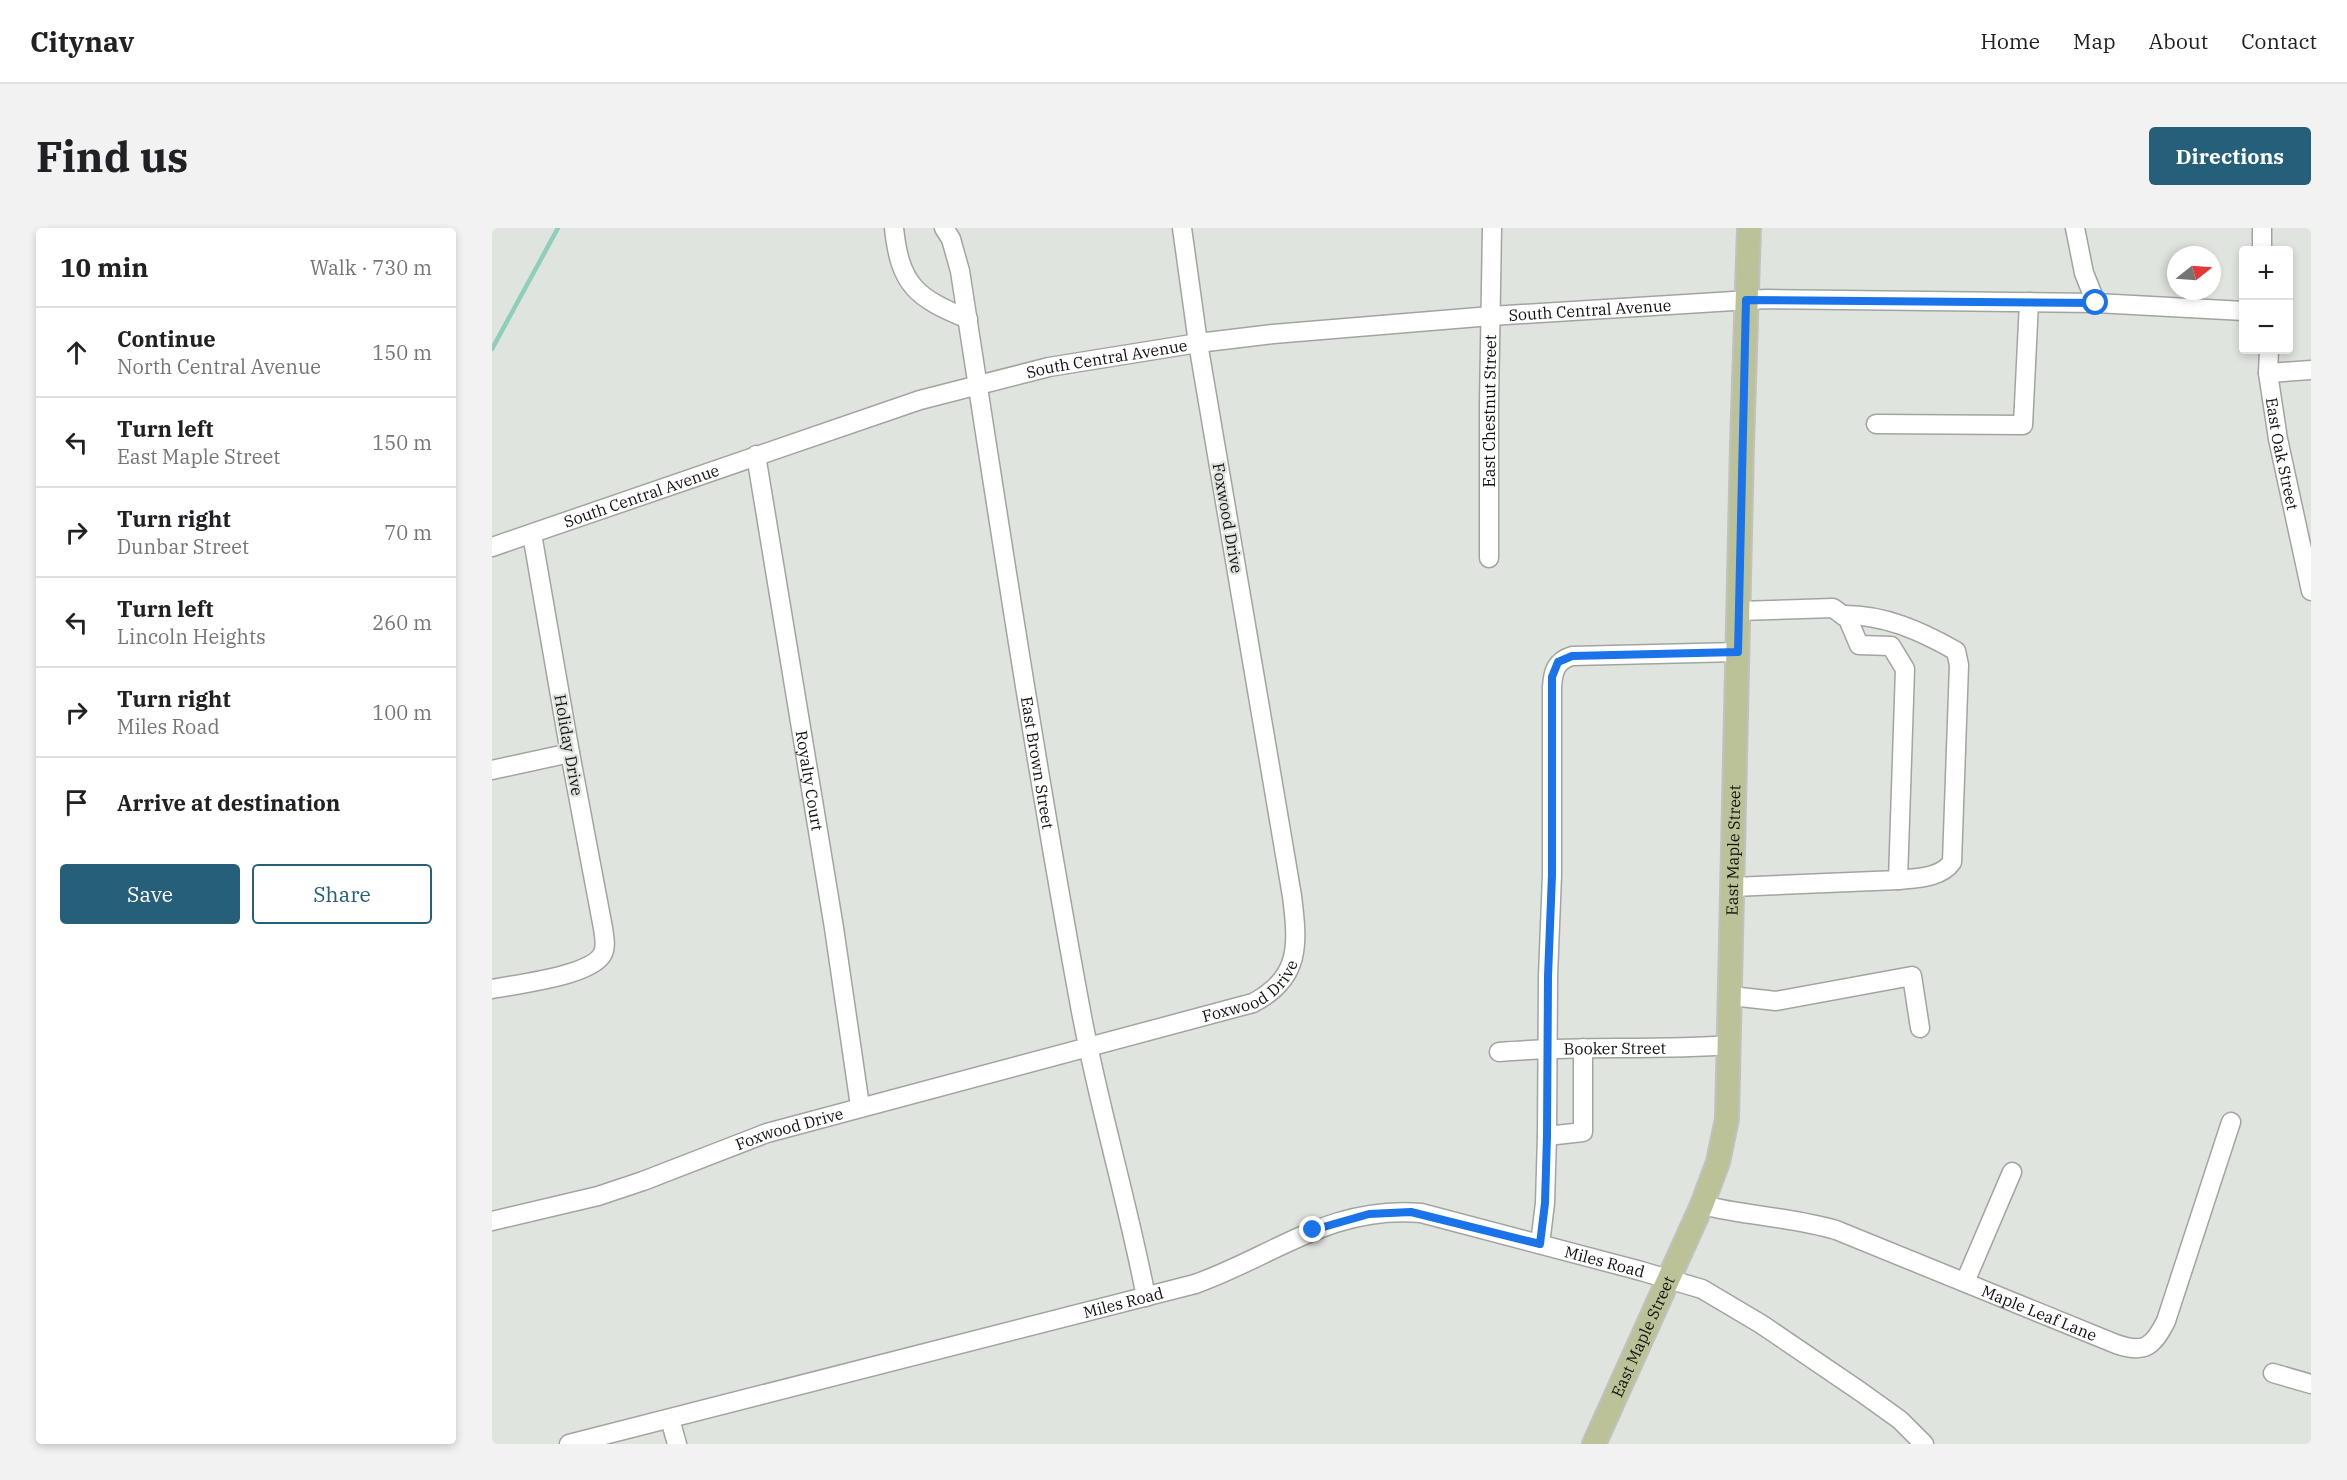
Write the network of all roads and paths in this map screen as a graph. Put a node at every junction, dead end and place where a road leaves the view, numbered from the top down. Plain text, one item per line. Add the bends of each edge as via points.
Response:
1 (894, 228) edge
2 (944, 228) edge
3 (1182, 228) edge
4 (1492, 228) edge
5 (1749, 228) edge
6 (2075, 228) edge
7 (2262, 228) edge
8 (2262, 246) edge
9 (1746, 300) junction
10 (2029, 302) junction
11 (2096, 303) junction
12 (2239, 311) edge
13 (1491, 316) junction
14 (968, 319) junction
15 (1198, 343) junction
16 (2270, 354) edge
17 (2311, 370) edge
18 (2268, 373) junction
19 (978, 384) junction
20 (1876, 424) dead end
21 (756, 455) junction
22 (532, 534) junction
23 (492, 547) edge
24 (1489, 558) dead end
25 (2311, 591) edge
26 (1739, 611) junction
27 (1842, 615) junction
28 (1738, 652) junction
29 (570, 753) junction
30 (492, 770) edge
31 (1898, 880) junction
32 (1733, 887) junction
33 (492, 989) edge
34 (1731, 996) junction
35 (1920, 1028) dead end
36 (1088, 1046) junction
37 (1730, 1046) junction
38 (1548, 1047) junction
39 (1583, 1048) junction
40 (1499, 1052) dead end
41 (860, 1106) junction
42 (2230, 1122) dead end
43 (1547, 1136) junction
44 (2012, 1172) dead end
45 (1702, 1205) junction
46 (492, 1221) edge
47 (1540, 1244) junction
48 (1669, 1278) junction
49 (1965, 1282) junction
50 (1146, 1297) junction
51 (2273, 1373) dead end
52 (2311, 1384) edge
53 (670, 1419) junction
54 (570, 1444) edge
55 (677, 1444) edge
56 (1594, 1444) edge
57 (1924, 1444) edge

1 - 14 street via 896,250 914,289 936,306
2 - 14 street, East Brown Street via 956,255
3 - 15 street, Foxwood Drive
4 - 13 street, East Chestnut Street
5 - 9 main road, East Maple Street
6 - 11 street via 2084,273
7 - 8 street
9 - 10 street, South Central Avenue
9 - 13 street, South Central Avenue
9 - 26 main road, East Maple Street
10 - 11 street, South Central Avenue
10 - 20 street via 2024,425
11 - 12 street, South Central Avenue
13 - 15 street, South Central Avenue
13 - 24 street, East Chestnut Street
14 - 19 street, East Brown Street
15 - 19 street, South Central Avenue via 1049,367
15 - 36 street, Foxwood Drive via 1292,896 1296,945 1293,960 1279,985 1253,1003
16 - 18 street, East Oak Street
17 - 18 street
18 - 25 street, East Oak Street via 2286,482
19 - 21 street, South Central Avenue
19 - 36 street, East Brown Street
21 - 22 street, South Central Avenue
21 - 41 street, Royalty Court
22 - 23 street, South Central Avenue
22 - 29 street, Holiday Drive
26 - 27 street via 1833,608
26 - 28 main road, East Maple Street
27 - 31 street via 1848,619 1859,645 1891,646 1905,669
27 - 31 street via 1864,614 1922,632 1956,651 1959,665 1952,862 1933,875
28 - 32 main road, East Maple Street
28 - 38 street via 1572,656 1558,662 1551,687
29 - 30 street
29 - 33 street, Holiday Drive via 605,949 584,969
31 - 32 street
32 - 34 main road, East Maple Street
34 - 35 street via 1776,1001 1912,976
34 - 37 main road, East Maple Street
36 - 41 street, Foxwood Drive
36 - 50 street, East Brown Street
37 - 39 street, Booker Street
37 - 45 main road, East Maple Street via 1725,1133
38 - 39 street, Booker Street
38 - 40 street, Booker Street
38 - 43 street
39 - 43 street via 1583,1132
41 - 46 street, Foxwood Drive via 767,1133 598,1196
42 - 49 street, Maple Leaf Lane via 2171,1307 2160,1333 2145,1347 2126,1347
43 - 47 street
44 - 49 street
45 - 48 main road, East Maple Street
45 - 49 street, Maple Leaf Lane via 1823,1227
47 - 48 street, Miles Road
47 - 50 street, Miles Road via 1420,1213 1369,1214 1293,1238 1215,1277
48 - 56 main road, East Maple Street
48 - 57 street, Miles Road via 1702,1289 1761,1324 1900,1420
50 - 53 street, Miles Road
51 - 52 street
53 - 54 street, Miles Road
53 - 55 street

